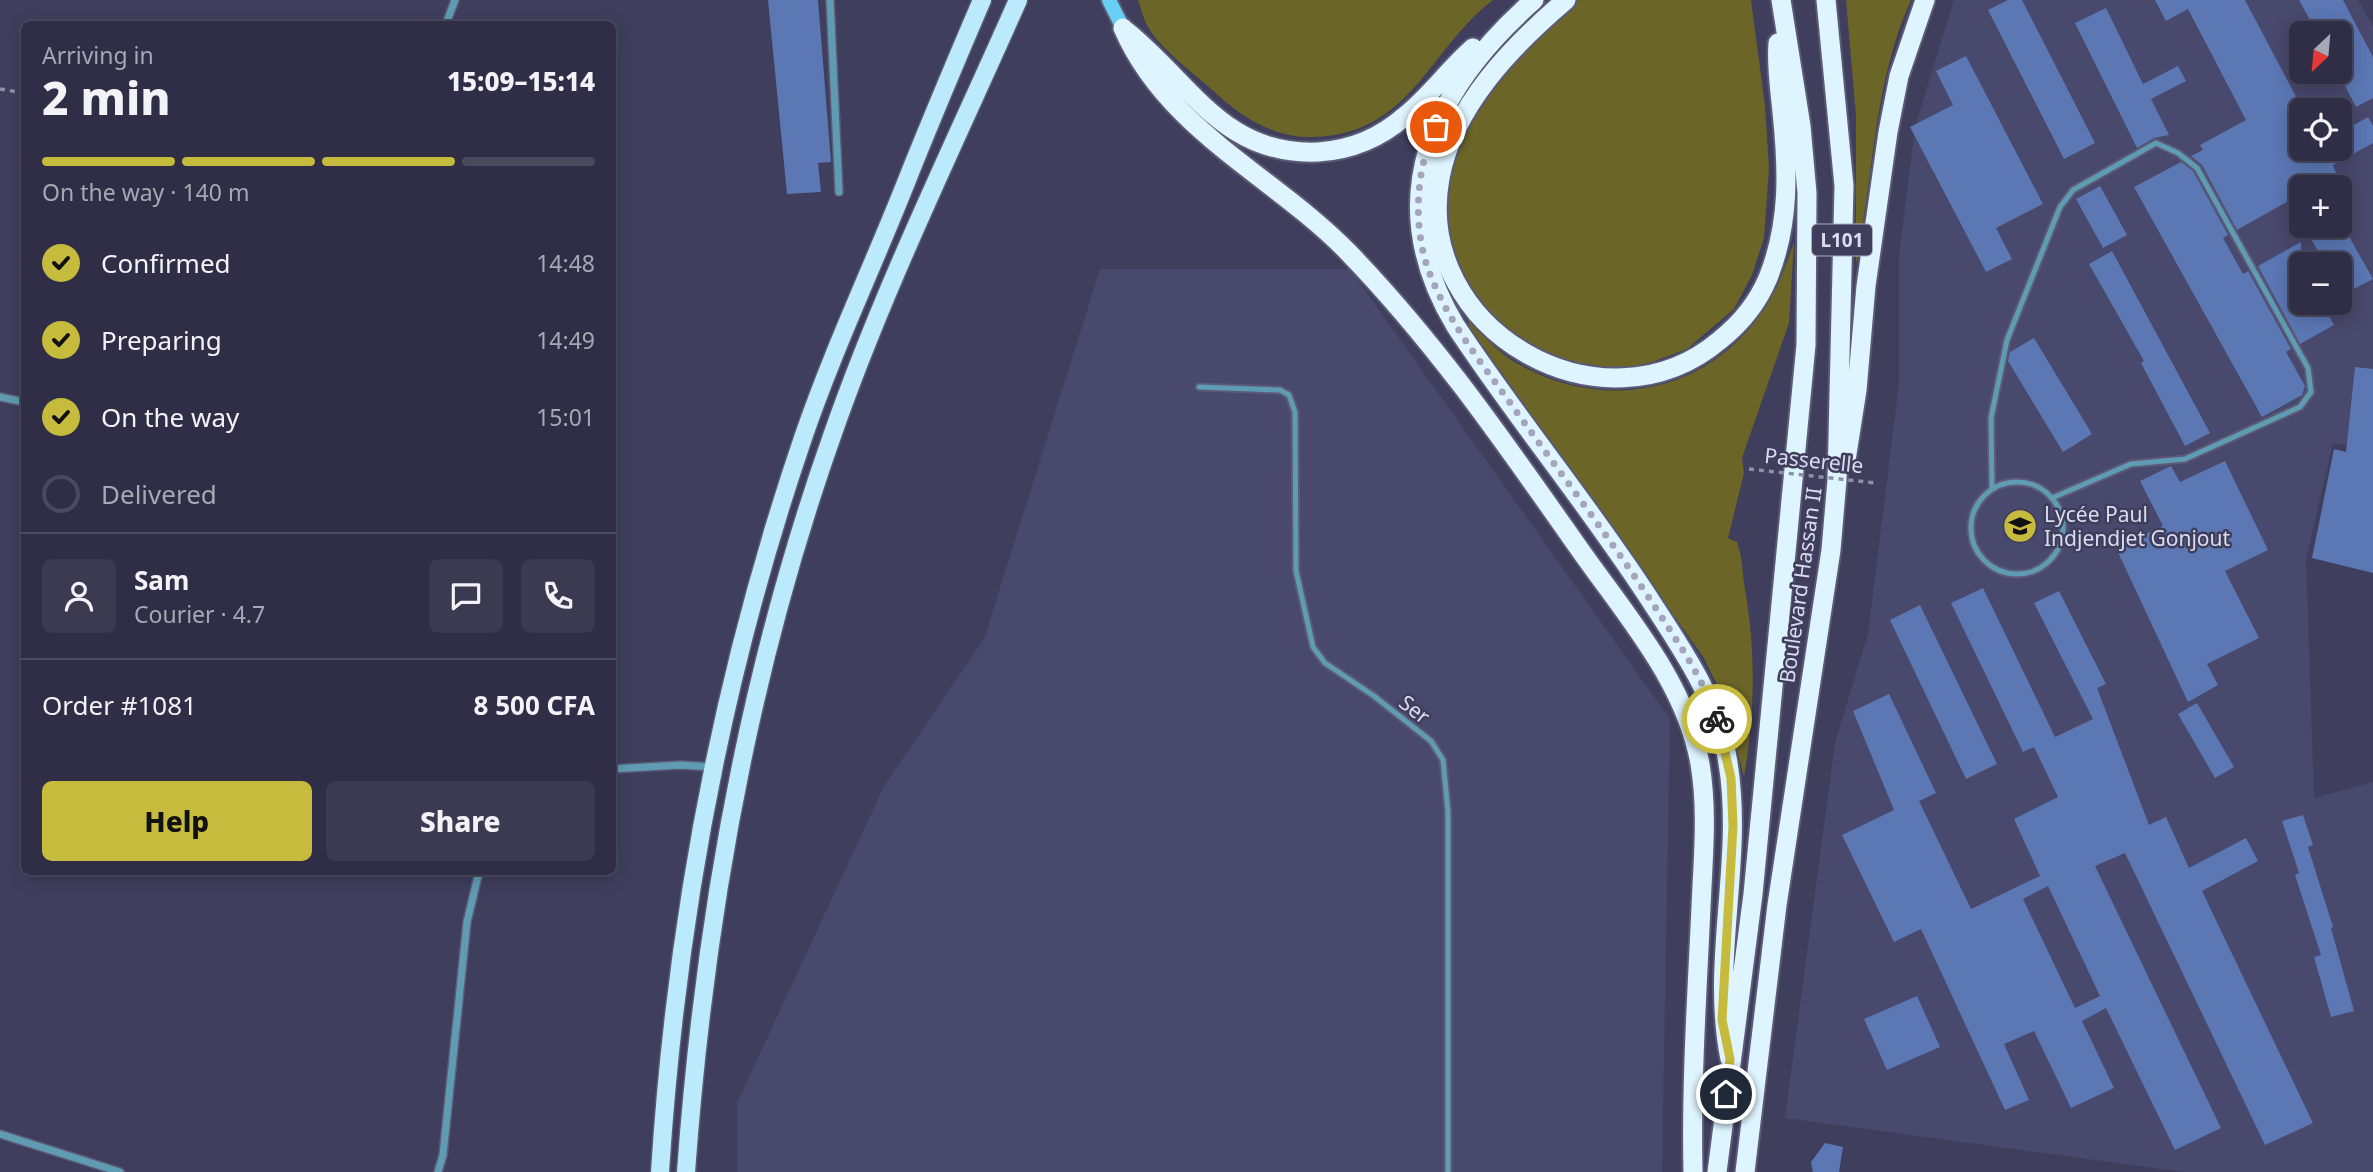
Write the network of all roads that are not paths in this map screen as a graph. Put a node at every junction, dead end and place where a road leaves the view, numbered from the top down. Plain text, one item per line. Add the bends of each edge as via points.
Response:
1 (455, 0) edge
2 (830, 0) edge
3 (982, 0) edge
4 (1018, 0) edge
5 (1109, 0) edge
6 (1534, 0) edge
7 (1566, 0) edge
8 (1826, 0) edge
9 (1925, 0) edge
10 (1781, 4) edge
11 (447, 21) edge
12 (1507, 24) junction
13 (1123, 28) junction
14 (839, 192) dead end
15 (1199, 387) dead end
16 (0, 397) edge
17 (21, 401) edge
18 (1837, 481) junction
19 (1992, 489) junction
20 (2052, 498) junction
21 (715, 767) junction
22 (616, 769) edge
23 (478, 875) edge
24 (1730, 1059) junction
25 (0, 1134) edge
26 (120, 1172) edge
27 (438, 1172) edge
28 (660, 1172) edge
29 (686, 1172) edge
30 (1448, 1172) edge
31 (1693, 1172) edge
32 (1717, 1172) edge
33 (1745, 1172) edge

1 - 11 street
2 - 14 street
3 - 21 main road via 867,270 807,427 758,585
4 - 29 main road via 869,338 798,540 753,713 713,922 697,1029
5 - 13 main road
6 - 12 highway
7 - 10 highway via 1515,47 1467,111 1440,177 1439,235 1456,286 1502,339 1558,368 1613,378 1654,374 1703,354 1740,322 1767,282 1783,231 1787,198 1778,48
8 - 18 highway, Boulevard Hassan II / L101 via 1844,186
9 - 18 highway via 1891,113 1866,286 1852,432
10 - 24 highway, Boulevard Hassan II via 1807,193 1806,345 1753,894
12 - 13 highway via 1461,59 1405,117 1387,129 1355,146 1301,152 1275,149 1231,130
12 - 24 highway via 1471,65 1429,140 1419,207 1422,246 1433,282 1455,325 1640,584 1683,650 1716,716 1728,759 1732,800 1722,1020
13 - 31 highway via 1134,54 1180,110 1234,160 1346,249 1422,332 1458,376 1648,648 1685,712 1696,739 1705,802 1692,1068
15 - 30 lane, Ser via 1289,394 1295,412 1296,571 1313,647 1325,663 1431,741 1444,760
16 - 17 street
18 - 33 highway, Boulevard Hassan II / L101 via 1832,550 1777,905
19 - 20 lane via 2030,484
19 - 20 lane via 1975,509 1971,534 1982,558 2004,572 2030,572 2052,558 2063,522
19 - 20 lane via 1991,418 2007,340 2060,207 2073,190 2156,143 2197,168 2308,368 2311,392 2300,407 2185,459 2131,464
21 - 22 street
21 - 28 main road via 679,959
23 - 27 street via 467,922
24 - 32 highway, Boulevard Hassan II
25 - 26 street

